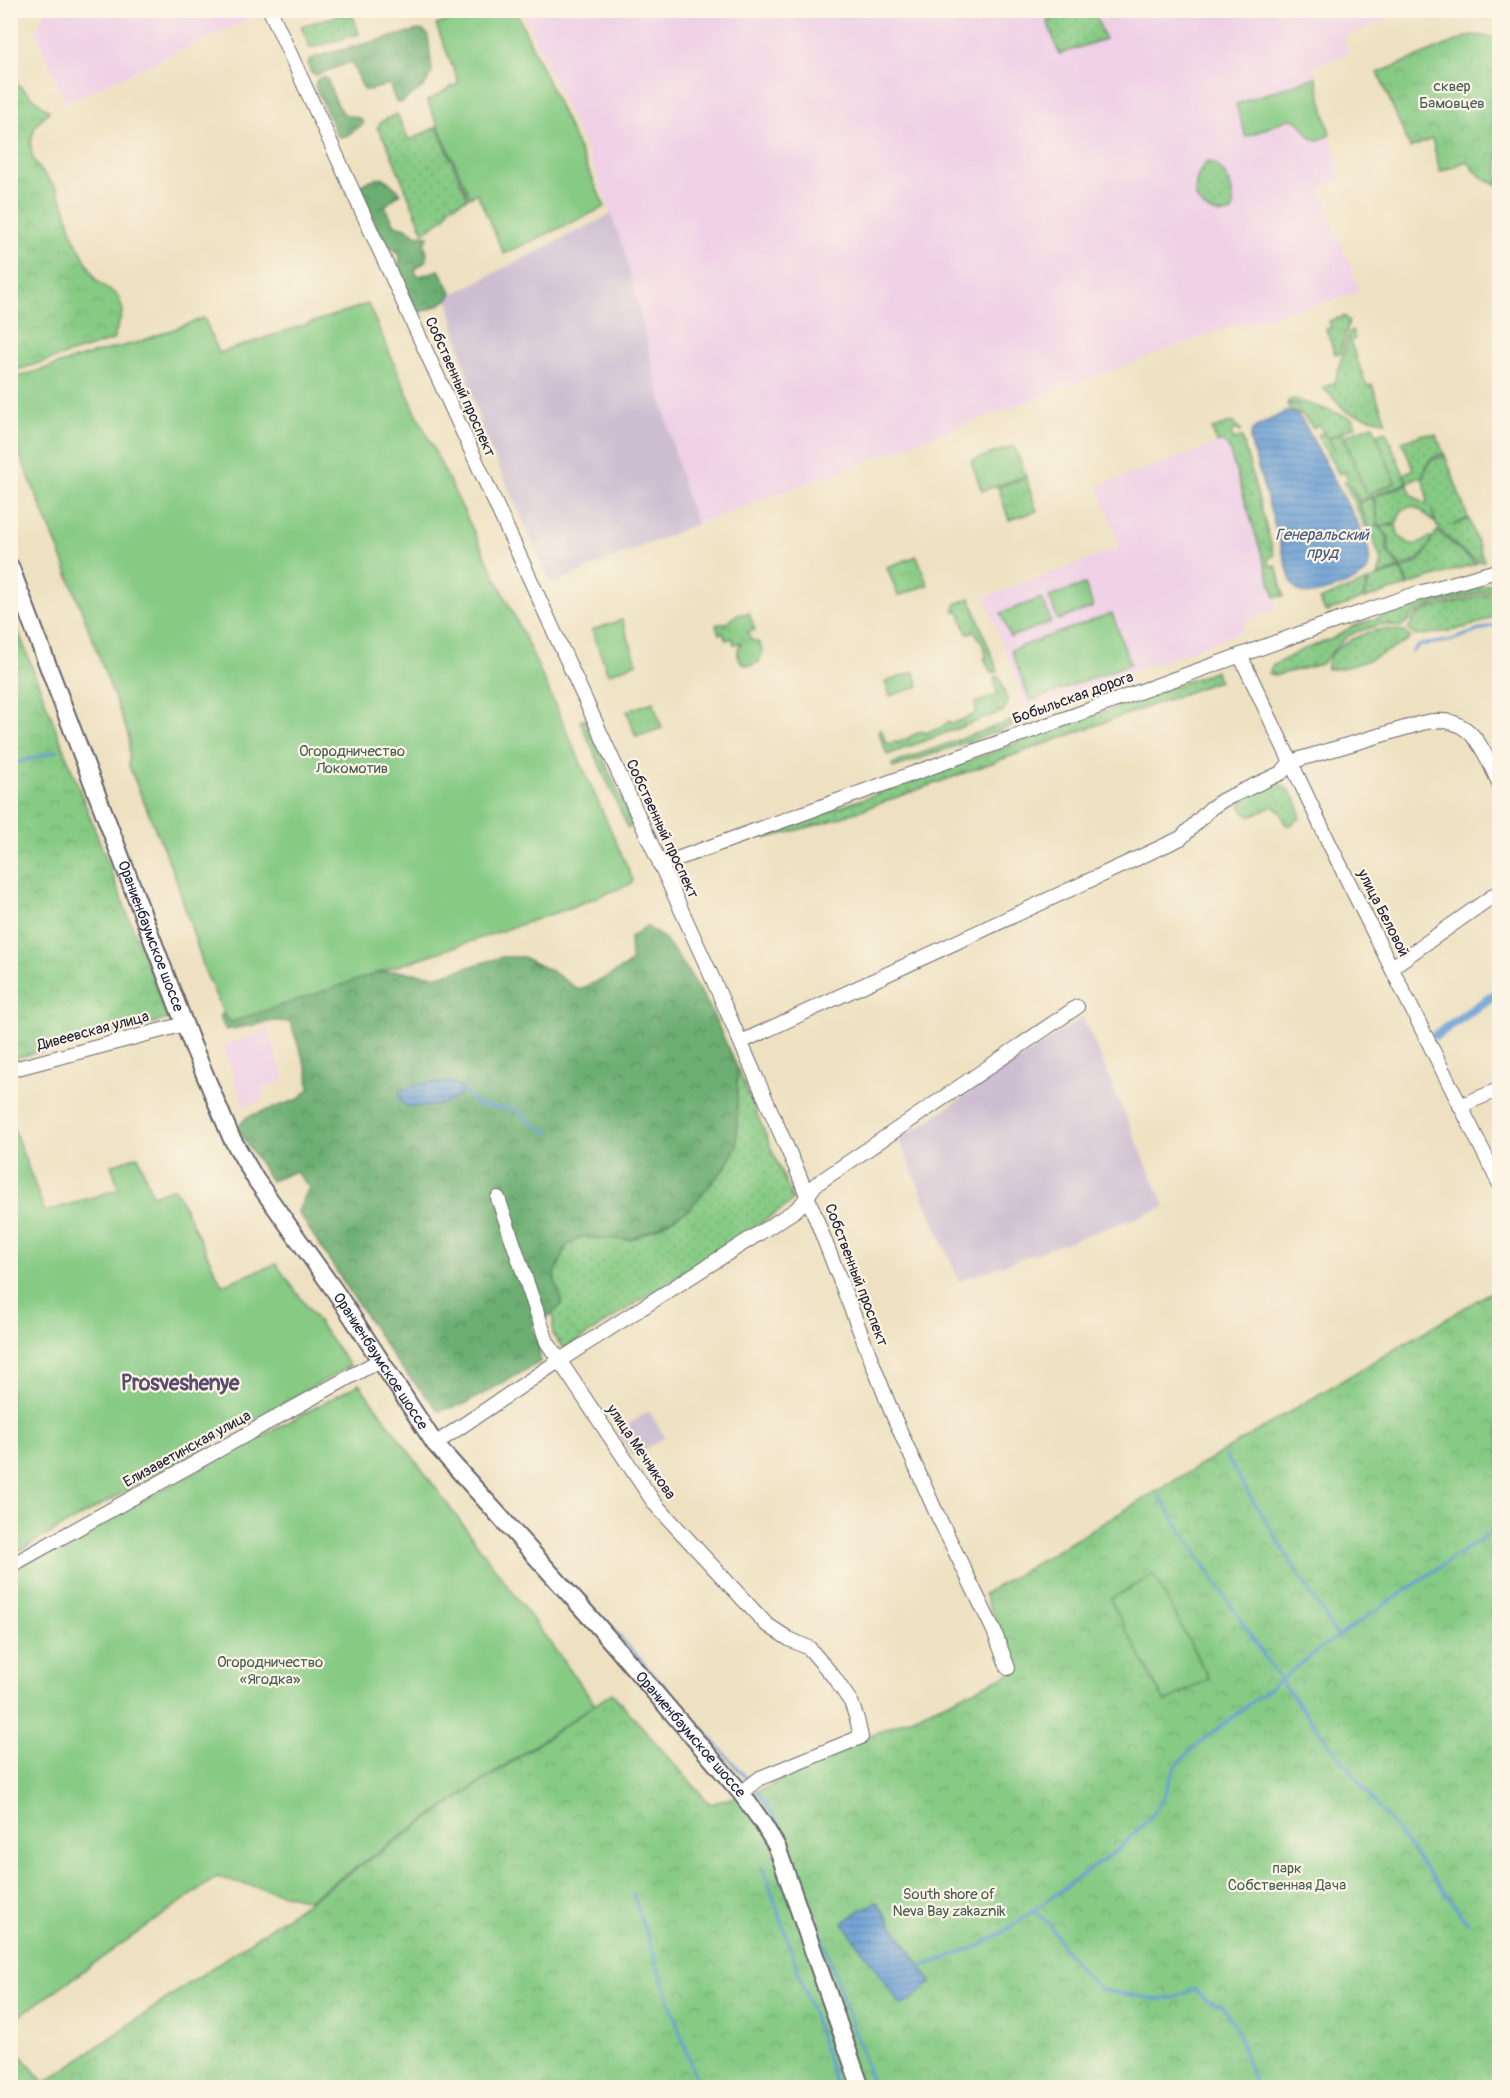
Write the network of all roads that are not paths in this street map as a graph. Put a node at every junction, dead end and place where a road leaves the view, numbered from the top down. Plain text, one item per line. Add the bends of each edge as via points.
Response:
1 (270, 10) edge
2 (10, 566) edge
3 (1500, 570) edge
4 (1240, 655) junction
5 (1290, 763) junction
6 (1500, 785) edge
7 (660, 865) junction
8 (1500, 891) edge
9 (1392, 967) junction
10 (1077, 1007) dead end
11 (185, 1024) junction
12 (741, 1042) junction
13 (10, 1071) edge
14 (1500, 1089) edge
15 (1460, 1106) junction
16 (1500, 1185) edge
17 (807, 1197) junction
18 (498, 1198) dead end
19 (380, 1360) junction
20 (560, 1360) junction
21 (435, 1444) junction
22 (13, 1561) edge
23 (1008, 1668) dead end
24 (741, 1793) junction
25 (861, 2088) edge

1 - 7 street, Собственный проспект
2 - 11 main road, Ораниенбаумское шоссе
3 - 4 street, Бобыльская дорога
4 - 5 street, улица Беловой
4 - 7 street, Бобыльская дорога
5 - 6 street via 1440,720 1460,725 1475,737
5 - 9 street, улица Беловой
5 - 12 street via 1281,773 1223,800 1180,838
7 - 12 street, Собственный проспект
8 - 9 street
9 - 15 street, улица Беловой
10 - 17 street via 815,1185
11 - 13 street, Дивеевская улица
11 - 19 main road, Ораниенбаумское шоссе via 220,1114 243,1159
12 - 17 street, Собственный проспект
14 - 15 street
15 - 16 street, улица Беловой
17 - 20 street via 794,1211
17 - 23 street, Собственный проспект via 892,1413
18 - 20 street, улица Мечникова via 547,1342
19 - 21 main road, Ораниенбаумское шоссе
19 - 22 street, Елизаветинская улица
20 - 21 street
20 - 24 street, улица Мечникова via 661,1512 766,1624 809,1648 851,1702 861,1737 760,1778
21 - 24 main road, Ораниенбаумское шоссе
24 - 25 main road, Ораниенбаумское шоссе via 777,1847

